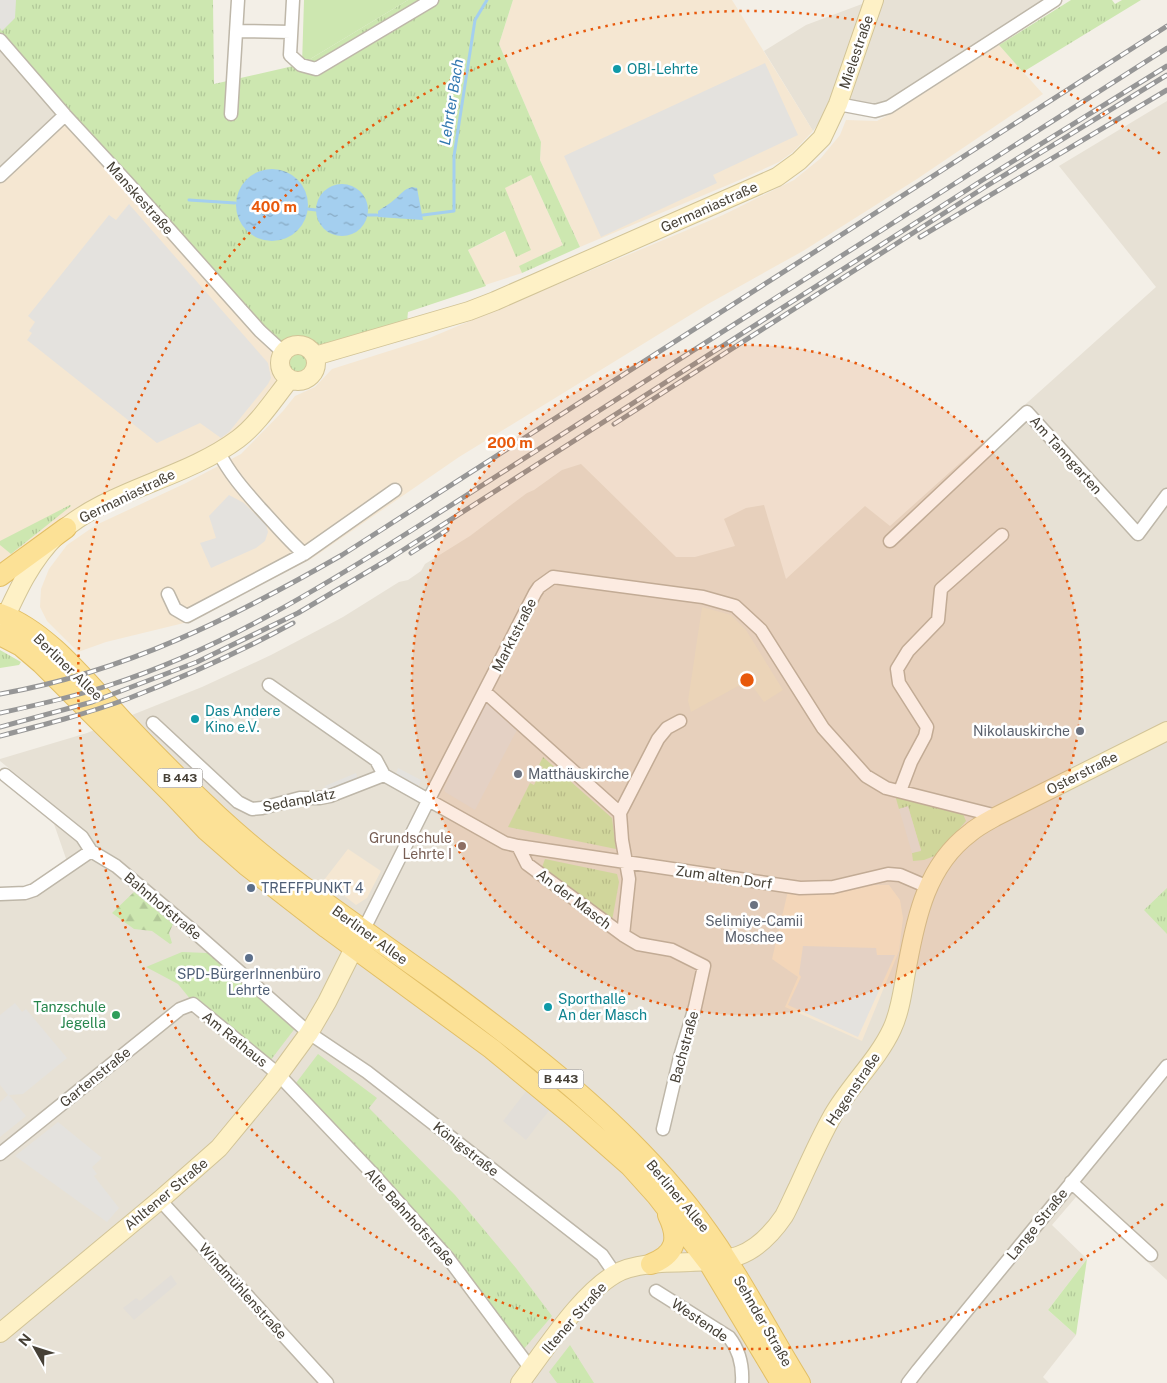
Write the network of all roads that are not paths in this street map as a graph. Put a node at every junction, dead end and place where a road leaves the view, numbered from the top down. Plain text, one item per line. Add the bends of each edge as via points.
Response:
1 (238, 0) edge
2 (292, 0) edge
3 (432, 0) edge
4 (874, 0) edge
5 (1055, 0) edge
6 (236, 31) junction
7 (291, 32) junction
8 (0, 40) edge
9 (838, 104) junction
10 (231, 114) dead end
11 (65, 115) junction
12 (0, 176) edge
13 (284, 352) junction
14 (315, 356) junction
15 (290, 379) junction
16 (218, 451) junction
17 (395, 490) dead end
18 (1167, 495) edge
19 (66, 528) junction
20 (1002, 535) dead end
21 (890, 541) dead end
22 (304, 554) junction
23 (0, 576) edge
24 (168, 594) dead end
25 (2, 624) edge
26 (269, 685) dead end
27 (485, 692) junction
28 (680, 721) dead end
29 (153, 723) dead end
30 (1167, 731) edge
31 (5, 774) dead end
32 (384, 775) junction
33 (900, 791) junction
34 (429, 799) junction
35 (620, 813) junction
36 (997, 816) junction
37 (518, 846) junction
38 (91, 851) junction
39 (625, 863) junction
40 (928, 887) junction
41 (0, 894) edge
42 (622, 935) junction
43 (358, 940) junction
44 (704, 966) joint
45 (192, 1004) joint
46 (309, 1033) junction
47 (1167, 1066) edge
48 (278, 1074) junction
49 (663, 1128) dead end
50 (0, 1154) edge
51 (1071, 1182) junction
52 (657, 1196) junction
53 (160, 1200) junction
54 (1150, 1255) dead end
55 (718, 1261) junction
56 (652, 1264) junction
57 (615, 1274) junction
58 (656, 1291) dead end
59 (0, 1333) edge
60 (531, 1368) junction
61 (793, 1382) edge
62 (327, 1383) edge
63 (520, 1383) edge
64 (742, 1383) edge
65 (908, 1383) edge

1 - 6 street
2 - 7 street
3 - 7 street via 316,69 301,65 290,55
4 - 9 street, Mielestraße
5 - 9 street via 889,107 875,111
6 - 7 street
6 - 10 street
8 - 11 street, Manskestraße
9 - 14 street, Germaniastraße via 822,138 777,177 495,301
11 - 12 street
11 - 13 street, Manskestraße via 260,331
13 - 14 street via 298,345 311,350
13 - 15 street via 281,368
14 - 15 street via 316,366 310,376 301,381
15 - 16 street, Germaniastraße via 240,438
16 - 19 street, Germaniastraße via 95,509
16 - 22 street via 241,486
17 - 22 street
18 - 21 street, Am Tanngarten via 1138,534 1027,412
19 - 23 main road
19 - 25 street, Germaniastraße via 37,559
20 - 33 street via 941,589 938,620 908,650 897,669 899,683 926,727
22 - 24 street via 187,616 175,609
25 - 43 main road, Berliner Allee / B 443 via 32,632 56,651 219,816 304,886
26 - 32 street via 376,760
27 - 33 street, Marktstraße via 539,587 554,577 703,597 735,606 761,630 823,728 866,776 886,788
27 - 34 street, Marktstraße
27 - 35 street
28 - 35 street via 667,728 658,739
29 - 32 street, Sedanplatz via 238,802 252,809 300,798 330,796
30 - 36 street, Osterstraße
31 - 38 street, Bahnhofstraße via 82,838
32 - 34 street
33 - 36 street, Marktstraße
34 - 37 street via 505,843
34 - 43 street, Marktstraße
35 - 39 street, An der Masch
36 - 40 street, Osterstraße via 954,846
37 - 39 street, Zum alten Dorf
37 - 42 street, An der Masch via 527,864
38 - 41 street via 34,890
38 - 46 street, Bahnhofstraße via 116,866
39 - 40 street, Zum alten Dorf via 800,888 833,887 888,874 900,875
39 - 42 street, An der Masch via 629,879
40 - 55 street, Hagenstraße via 920,908 892,1028 833,1115 785,1214 768,1237 749,1251
42 - 44 street, An der Masch via 638,944 672,950
43 - 46 street, Marktstraße
43 - 52 main road, Berliner Allee / B 443 via 599,1137
43 - 55 main road, Berliner Allee / B 443 via 442,986 552,1071 612,1123 688,1205
44 - 49 street, Bachstraße
45 - 48 street, Am Rathaus
45 - 50 street, Gartenstraße via 180,1009
46 - 48 street, Ahltener Straße
46 - 57 street, Königstraße via 367,1072 602,1256
47 - 51 street, Lange Straße
48 - 53 street, Ahltener Straße via 219,1148
48 - 60 street, Alte Bahnhofstraße via 448,1258
51 - 54 street
51 - 65 street, Lange Straße
52 - 55 main road, Berliner Allee / B 443
52 - 56 main road via 673,1226 675,1238 670,1251
53 - 59 street, Ahltener Straße
53 - 62 street, Windmühlenstraße
55 - 56 street, Iltener Straße
55 - 61 main road, Sehnder Straße / B 443
56 - 57 street, Iltener Straße
57 - 60 street, Iltener Straße via 584,1301
58 - 64 street, Westende via 730,1337 741,1359
60 - 63 street, Iltener Straße

